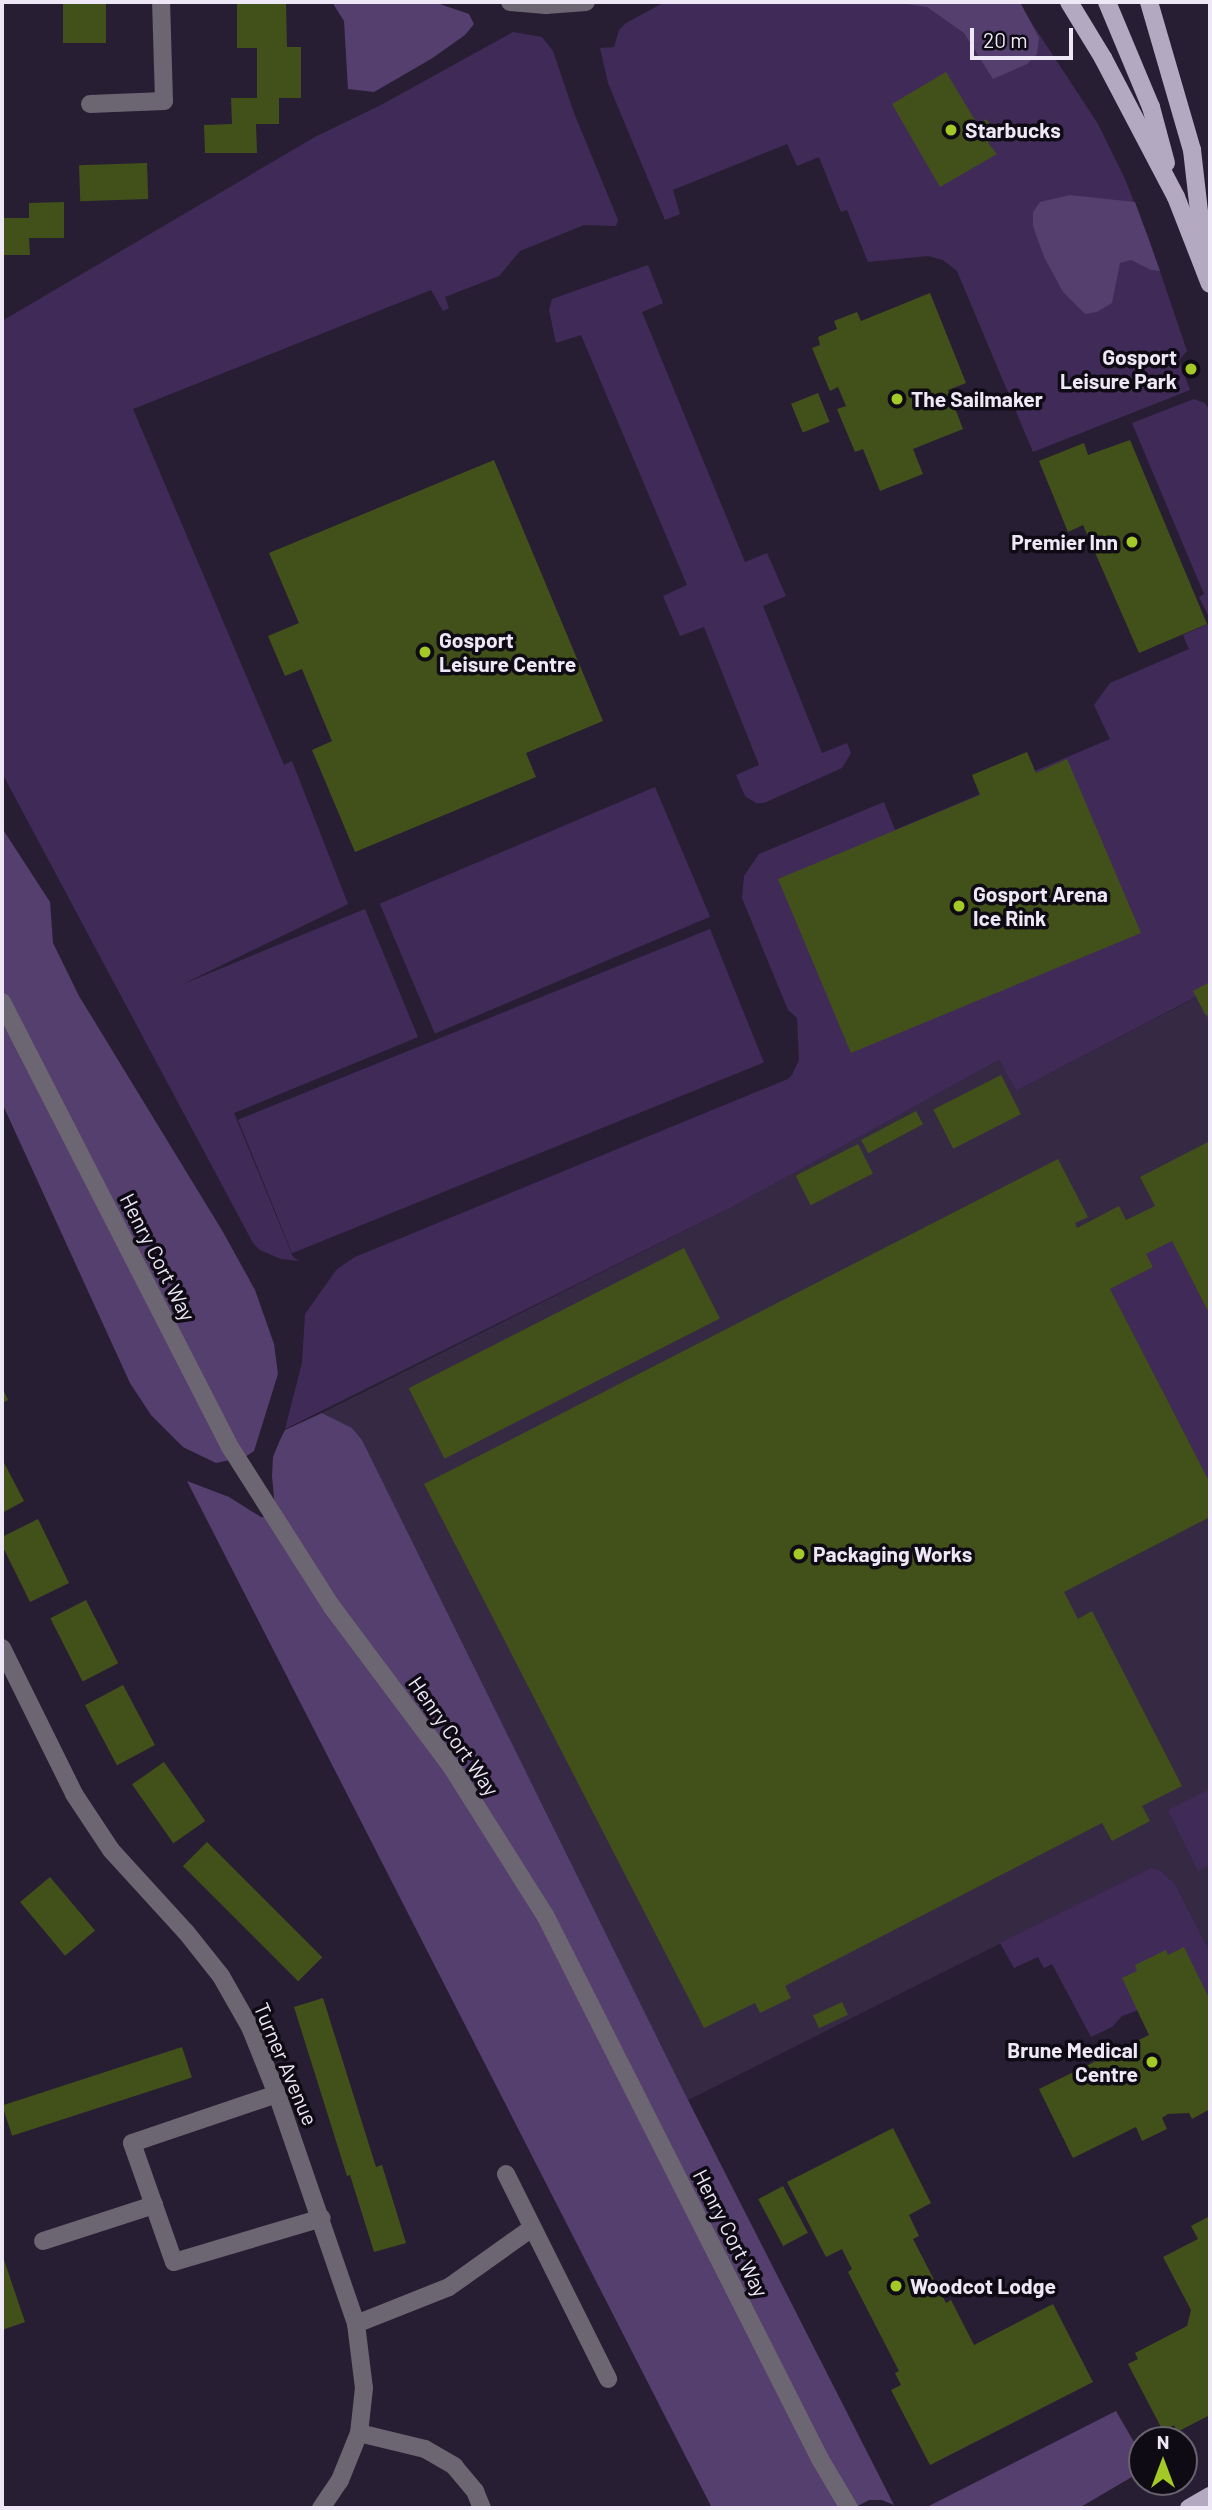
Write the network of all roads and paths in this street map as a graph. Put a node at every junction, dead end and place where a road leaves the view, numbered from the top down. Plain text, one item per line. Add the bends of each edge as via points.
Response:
1 (161, 2) edge
2 (510, 2) edge
3 (586, 2) edge
4 (1069, 2) edge
5 (1107, 2) edge
6 (1149, 2) edge
7 (90, 104) dead end
8 (1176, 197) junction
9 (1208, 277) edge
10 (2, 1002) edge
11 (2, 1648) edge
12 (9, 1684) edge
13 (277, 2094) junction
14 (506, 2174) dead end
15 (154, 2205) junction
16 (322, 2218) junction
17 (533, 2228) junction
18 (43, 2241) dead end
19 (356, 2324) junction
20 (608, 2379) dead end
21 (359, 2433) junction
22 (1210, 2496) edge
23 (321, 2508) edge
24 (482, 2508) edge
25 (849, 2508) edge
26 (1189, 2508) edge

1 - 7 street via 164,101
2 - 3 street
4 - 8 main road
5 - 8 main road via 1151,107
6 - 9 main road via 1192,150
8 - 9 main road
10 - 25 street, Henry Cort Way via 230,1447 332,1607 451,1766 546,1917
11 - 12 street, Turner Avenue
12 - 13 street, Turner Avenue via 111,1850 220,1976 250,2027
13 - 15 street via 132,2143
13 - 16 street, Turner Avenue
14 - 17 street
15 - 16 street via 174,2262
15 - 18 street
16 - 19 street, Turner Avenue
17 - 19 street via 449,2287
17 - 20 street
19 - 21 street, Turner Avenue via 364,2388
21 - 23 street, Turner Avenue via 340,2480
21 - 24 street via 425,2449 454,2466 475,2491
22 - 26 main road

